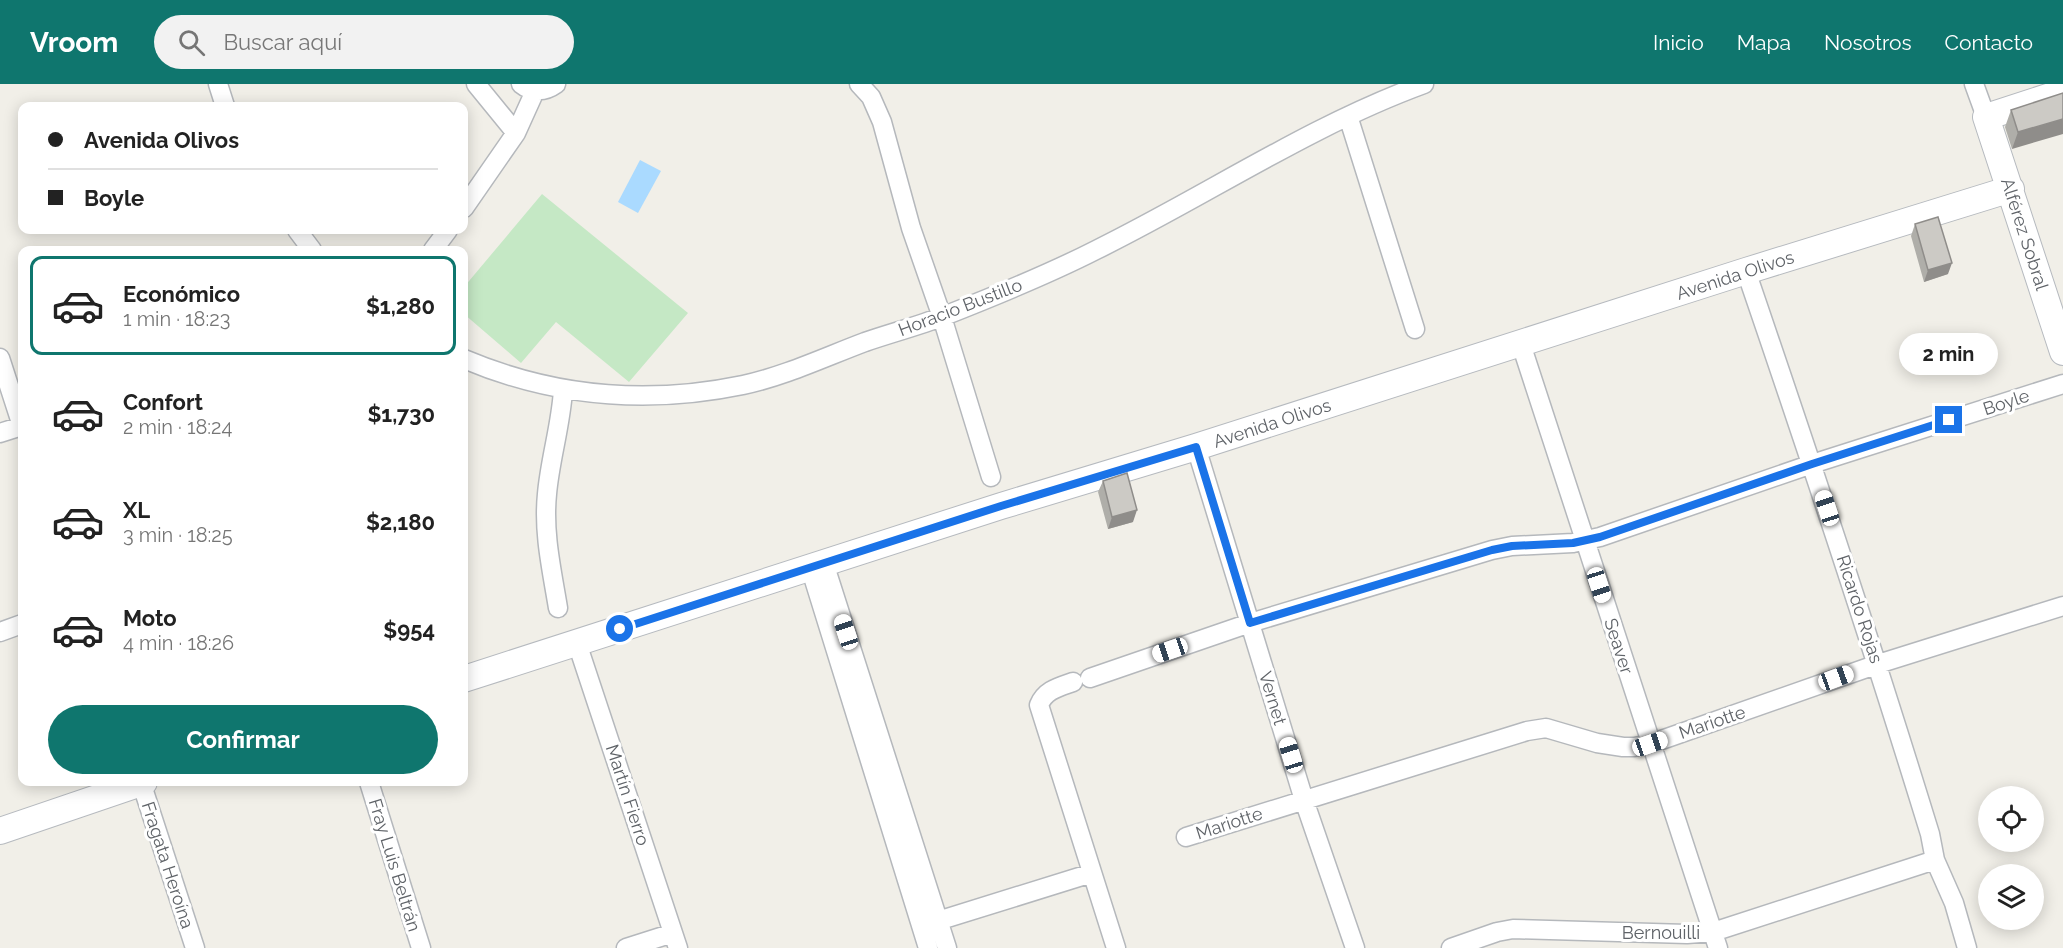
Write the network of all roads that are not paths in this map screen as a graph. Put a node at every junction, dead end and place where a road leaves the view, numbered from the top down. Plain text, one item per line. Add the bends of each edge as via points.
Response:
1 (218, 84) edge
2 (476, 84) edge
3 (556, 84) edge
4 (860, 84) edge
5 (1424, 84) edge
6 (1974, 84) edge
7 (528, 87) edge
8 (2063, 92) edge
9 (224, 102) edge
10 (1348, 116) junction
11 (1986, 117) junction
12 (516, 133) junction
13 (2011, 189) junction
14 (468, 202) edge
15 (1746, 271) junction
16 (942, 317) junction
17 (1415, 329) dead end
18 (1521, 344) junction
19 (2063, 352) edge
20 (0, 358) edge
21 (468, 361) edge
22 (2063, 384) edge
23 (563, 390) junction
24 (18, 414) edge
25 (18, 427) edge
26 (0, 433) edge
27 (1196, 447) junction
28 (1812, 464) junction
29 (991, 477) dead end
30 (1585, 540) junction
31 (817, 565) junction
32 (2063, 606) edge
33 (558, 608) dead end
34 (1250, 623) junction
35 (18, 625) edge
36 (0, 632) edge
37 (577, 643) junction
38 (1878, 664) junction
39 (468, 678) edge
40 (1650, 744) junction
41 (130, 786) edge
42 (143, 786) edge
43 (370, 786) edge
44 (1304, 800) junction
45 (0, 831) edge
46 (1186, 837) dead end
47 (1935, 860) junction
48 (1092, 873) junction
49 (930, 924) junction
50 (676, 940) edge
51 (1716, 940) edge
52 (195, 948) edge
53 (421, 948) edge
54 (626, 948) edge
55 (928, 948) edge
56 (947, 948) edge
57 (1116, 948) edge
58 (1355, 948) edge
59 (1451, 948) edge
60 (1967, 948) edge

1 - 9 street
2 - 12 street
3 - 7 street via 545,90
4 - 16 street via 871,97 882,122 911,228
5 - 10 street, Horacio Bustillo
6 - 11 street
7 - 12 street
8 - 11 street
10 - 16 street, Horacio Bustillo via 1096,250
10 - 17 street
11 - 13 street, Alférez Sobral
12 - 14 street
13 - 15 street, Avenida Olivos
13 - 19 street, Alférez Sobral
15 - 18 street, Avenida Olivos
15 - 28 street, Ricardo Rojas
16 - 23 street, Horacio Bustillo via 744,384 664,396
16 - 29 street
18 - 27 street, Avenida Olivos
18 - 30 street, Seaver
20 - 24 street
21 - 23 street, Horacio Bustillo
22 - 28 street, Boyle
23 - 33 street via 546,521
25 - 26 street
27 - 31 street, Avenida Olivos
27 - 34 street, Vernet
28 - 30 street, Boyle
28 - 38 street, Ricardo Rojas
30 - 34 street, Boyle via 1492,550
30 - 40 street, Seaver
31 - 37 street, Avenida Olivos
31 - 49 street
32 - 38 street, Mariotte
34 - 44 street, Vernet
34 - 48 street, Boyle via 1049,691 1042,698 1039,705
35 - 36 street
37 - 39 street, Avenida Olivos
37 - 50 street, Martín Fierro
38 - 40 street, Mariotte
38 - 47 street, Ricardo Rojas
40 - 44 street, Mariotte via 1623,747 1546,728 1527,731
40 - 51 street, Seaver
41 - 45 street
42 - 52 street, Fragata Heroína
43 - 53 street, Fray Luis Beltrán
44 - 46 street, Mariotte
44 - 58 street, Vernet
47 - 51 street, Bernouilli
47 - 60 street, Ricardo Rojas via 1954,903
48 - 49 street
48 - 57 street
49 - 55 street
49 - 56 street
50 - 54 street
51 - 59 street, Bernouilli via 1687,934 1513,929

